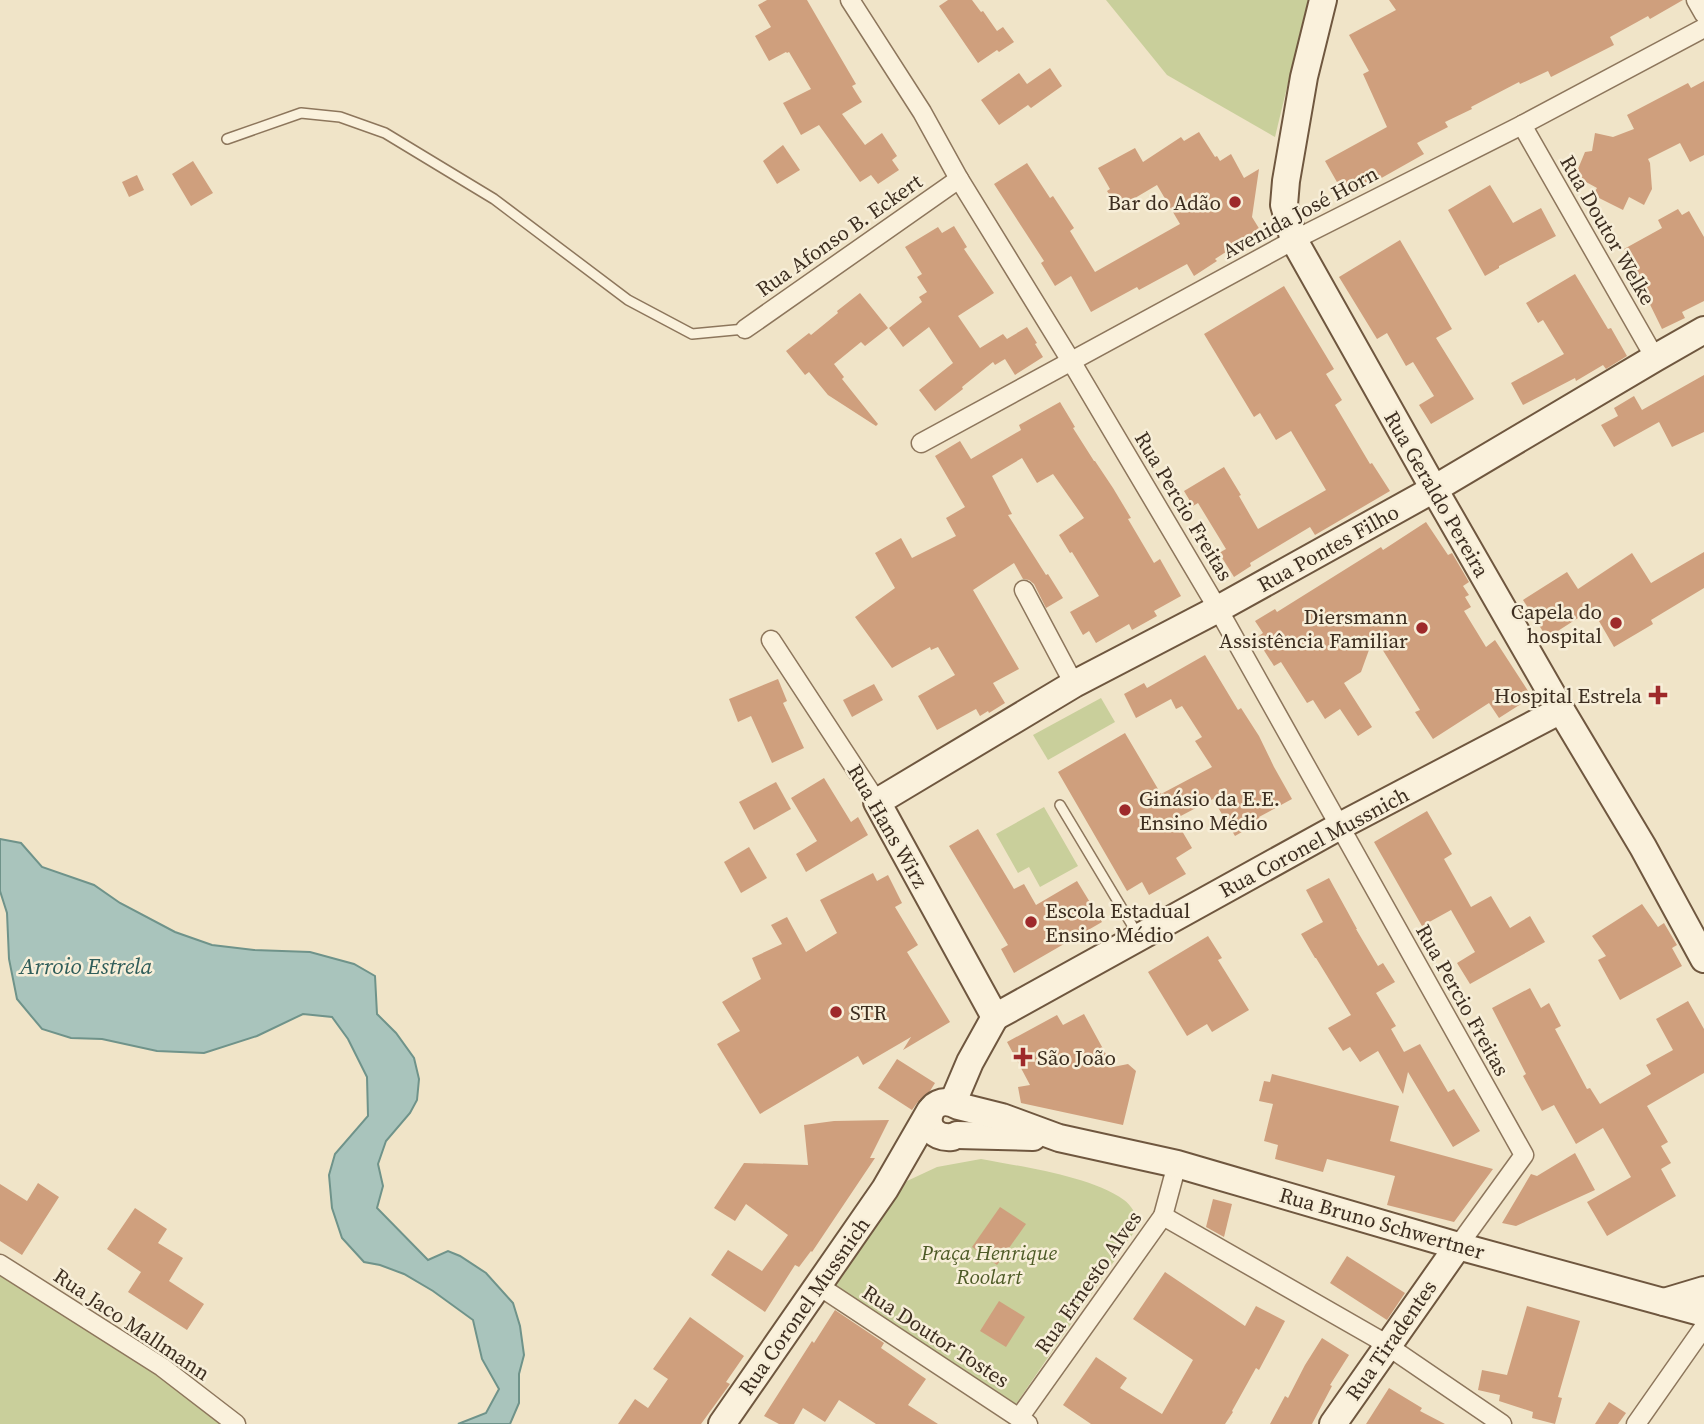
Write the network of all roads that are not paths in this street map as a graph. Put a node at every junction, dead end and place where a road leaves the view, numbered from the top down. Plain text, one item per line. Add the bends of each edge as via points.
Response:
1 (850, 0) edge
2 (1323, 0) edge
3 (1696, 0) edge
4 (1704, 14) edge
5 (1704, 28) edge
6 (1522, 125) junction
7 (227, 139) dead end
8 (960, 179) junction
9 (1294, 240) junction
10 (745, 328) joint
11 (1704, 330) edge
12 (1655, 358) junction
13 (1071, 361) junction
14 (921, 443) dead end
15 (1434, 489) junction
16 (1024, 590) dead end
17 (1218, 609) junction
18 (771, 640) dead end
19 (1074, 684) junction
20 (1561, 710) junction
21 (877, 802) junction
22 (1060, 805) dead end
23 (1340, 826) junction
24 (1139, 937) junction
25 (1704, 959) edge
26 (995, 1017) junction
27 (970, 1062) junction
28 (947, 1106) junction
29 (1002, 1117) junction
30 (955, 1136) junction
31 (1059, 1138) junction
32 (1524, 1155) joint
33 (1177, 1164) junction
34 (885, 1189) junction
35 (1163, 1216) junction
36 (1458, 1246) junction
37 (0, 1265) edge
38 (818, 1286) junction
39 (1704, 1290) edge
40 (1662, 1302) junction
41 (1704, 1313) edge
42 (1704, 1327) edge
43 (1387, 1345) junction
44 (1024, 1421) edge
45 (236, 1424) edge
46 (722, 1424) edge
47 (1333, 1424) edge
48 (1502, 1424) edge
49 (1636, 1424) edge

1 - 8 street, Rua Percio Freitas
2 - 9 main road, Rua Geraldo Pereira via 1286,181 1284,205
3 - 4 street
5 - 6 street, Avenida José Horn
6 - 9 street, Avenida José Horn
6 - 12 street, Rua Doutor Welke
7 - 10 lane via 301,113 340,117 385,133 494,199 628,300 692,334
8 - 10 street, Rua Afonso B. Eckert
8 - 13 street, Rua Percio Freitas
9 - 13 street, Avenida José Horn
9 - 15 main road, Rua Geraldo Pereira
11 - 12 main road, Rua Pontes Filho
12 - 15 main road, Rua Pontes Filho
13 - 14 street, Avenida José Horn
13 - 17 street, Rua Percio Freitas
15 - 17 main road, Rua Pontes Filho
15 - 20 main road, Rua Geraldo Pereira
16 - 19 street
17 - 19 main road, Rua Pontes Filho
17 - 23 street, Rua Percio Freitas
18 - 21 street, Rua Hans Wirz
19 - 21 main road, Rua Pontes Filho
20 - 23 main road, Rua Coronel Mussnich
20 - 25 main road, Rua Geraldo Pereira via 1694,933
21 - 26 main road, Rua Hans Wirz
22 - 24 lane
23 - 24 main road, Rua Coronel Mussnich
23 - 32 street, Rua Percio Freitas
24 - 26 main road, Rua Coronel Mussnich
26 - 27 main road
27 - 28 main road
27 - 29 main road via 976,1092
28 - 29 main road, Rua Bruno Schwertner
28 - 30 main road via 963,1111 965,1118
28 - 34 main road, Rua Coronel Mussnich
29 - 31 main road, Rua Bruno Schwertner
30 - 31 main road, Rua Bruno Schwertner
30 - 34 main road, Rua Coronel Mussnich via 904,1170
31 - 33 main road, Rua Bruno Schwertner
32 - 36 street, Rua Tiradentes
33 - 35 street, Rua Ernesto Alves
33 - 36 main road, Rua Bruno Schwertner
34 - 38 main road, Rua Coronel Mussnich
35 - 43 street
35 - 44 street, Rua Ernesto Alves
36 - 40 main road, Rua Bruno Schwertner
36 - 43 main road, Rua Tiradentes
37 - 45 street, Rua Jaco Mallmann via 162,1367
38 - 44 street, Rua Doutor Tostes
38 - 46 main road, Rua Coronel Mussnich
39 - 40 main road
40 - 41 main road, Rua Bruno Schwertner
42 - 49 street
43 - 47 main road, Rua Tiradentes
43 - 48 street

